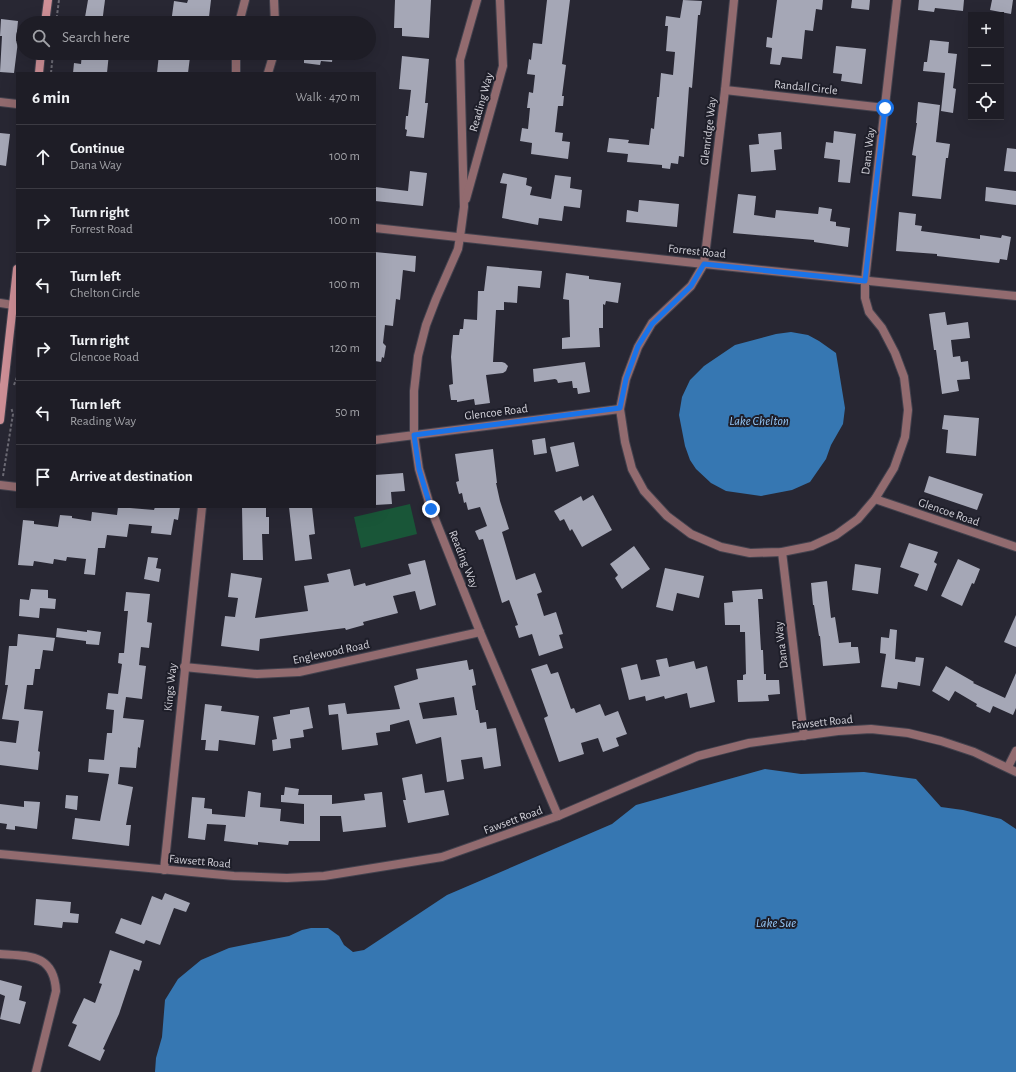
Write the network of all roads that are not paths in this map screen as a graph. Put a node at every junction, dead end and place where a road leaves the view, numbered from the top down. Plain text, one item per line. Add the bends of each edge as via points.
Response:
1 (48, 0) edge
2 (245, 0) edge
3 (274, 0) edge
4 (477, 0) edge
5 (500, 0) edge
6 (734, 0) edge
7 (897, 0) edge
8 (46, 16) edge
9 (241, 16) edge
10 (275, 16) edge
11 (41, 60) edge
12 (236, 60) edge
13 (272, 60) edge
14 (39, 72) edge
15 (236, 72) edge
16 (268, 72) edge
17 (725, 90) junction
18 (0, 102) edge
19 (16, 104) edge
20 (885, 108) junction
21 (464, 207) junction
22 (376, 228) edge
23 (460, 237) junction
24 (704, 264) junction
25 (16, 278) edge
26 (865, 281) junction
27 (1016, 296) edge
28 (0, 304) edge
29 (13, 305) junction
30 (620, 408) junction
31 (0, 420) edge
32 (414, 435) junction
33 (376, 440) edge
34 (1, 485) edge
35 (16, 487) edge
36 (875, 499) junction
37 (202, 508) edge
38 (1016, 547) edge
39 (782, 552) junction
40 (480, 632) junction
41 (184, 667) junction
42 (804, 736) junction
43 (1016, 751) edge
44 (1008, 767) junction
45 (1016, 772) edge
46 (558, 816) junction
47 (0, 854) edge
48 (164, 870) junction
49 (0, 954) edge
50 (36, 1072) edge

1 - 8 street
2 - 9 street
3 - 10 street
4 - 21 street, Reading Way via 460,60
5 - 21 street, Reading Way via 503,66
6 - 17 street, Glenridge Way
7 - 20 street, Dana Way
11 - 14 street
12 - 15 street
13 - 16 street
17 - 20 street, Randall Circle
17 - 24 street, Glenridge Way
18 - 19 street
20 - 26 street, Dana Way
21 - 23 street, Reading Way
22 - 23 street, Forrest Road
23 - 24 street, Forrest Road
23 - 32 street, Reading Way via 455,256 426,326 418,356 414,391
24 - 26 street, Forrest Road
24 - 30 street via 691,286 652,324 638,346 626,379
25 - 29 street
26 - 27 street, Forrest Road
26 - 36 street, Dana Way via 865,298 869,312 882,328 904,377 908,410 905,437 894,468
28 - 29 street
29 - 31 street
30 - 32 street, Glencoe Road
30 - 39 street, Dana Way via 632,469 644,491 667,516 692,534 720,547 750,553
32 - 33 street, Glencoe Road
32 - 40 street, Reading Way via 419,469 431,509
34 - 35 street
36 - 38 street, Glencoe Road
36 - 39 street, Dana Way via 858,519 836,535 812,546
37 - 41 street, Kings Way
39 - 42 street, Dana Way
40 - 41 street, Englewood Road via 299,672 257,674
40 - 46 street, Reading Way
41 - 48 street, Kings Way
42 - 44 street, Fawsett Road via 871,729 908,733 974,752
42 - 46 street, Fawsett Road via 749,743 698,756
43 - 44 street
44 - 45 street, Fawsett Road
46 - 48 street, Fawsett Road via 442,858 324,876 287,878
47 - 48 street, Fawsett Road
49 - 50 street via 32,957 51,970 55,980 56,991

